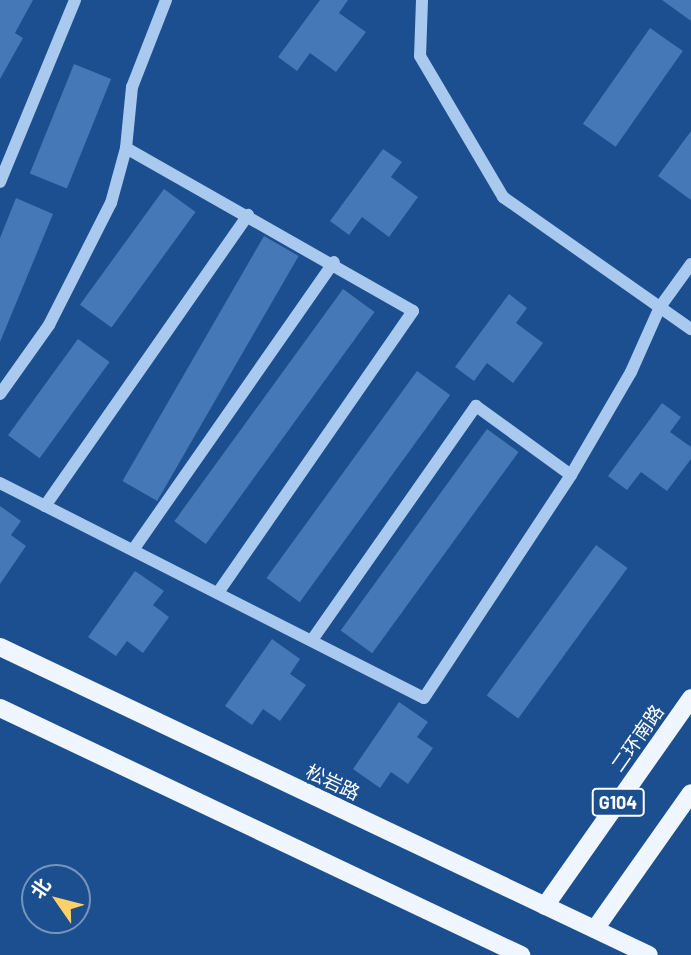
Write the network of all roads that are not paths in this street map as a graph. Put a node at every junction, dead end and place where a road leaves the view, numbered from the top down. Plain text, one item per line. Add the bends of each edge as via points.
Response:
1 (75, 0) edge
2 (166, 0) edge
3 (422, 0) edge
4 (126, 148) junction
5 (0, 182) edge
6 (248, 215) junction
7 (334, 262) junction
8 (691, 264) edge
9 (660, 307) junction
10 (691, 329) edge
11 (0, 394) edge
12 (571, 475) junction
13 (0, 483) edge
14 (45, 506) junction
15 (133, 550) junction
16 (218, 593) junction
17 (312, 640) junction
18 (0, 647) edge
19 (691, 698) edge
20 (0, 708) edge
21 (691, 793) edge
22 (545, 906) junction
23 (595, 929) junction
24 (521, 955) edge
25 (649, 955) edge

1 - 5 street
2 - 4 street via 132,88
3 - 9 street via 420,56 503,197
4 - 6 street
4 - 11 street via 111,203 49,325
6 - 7 street
6 - 14 street
7 - 15 street
7 - 16 street via 413,311
8 - 9 street
9 - 10 street
9 - 12 street via 631,372
12 - 17 street via 424,698
12 - 17 street via 476,405
13 - 14 street
14 - 15 street
15 - 16 street
16 - 17 street
18 - 22 main road, 松岩路
19 - 22 main road, 二环南路 / G104
20 - 24 main road
21 - 23 main road, G104
22 - 23 main road, 松岩路
23 - 25 main road, 松岩路

